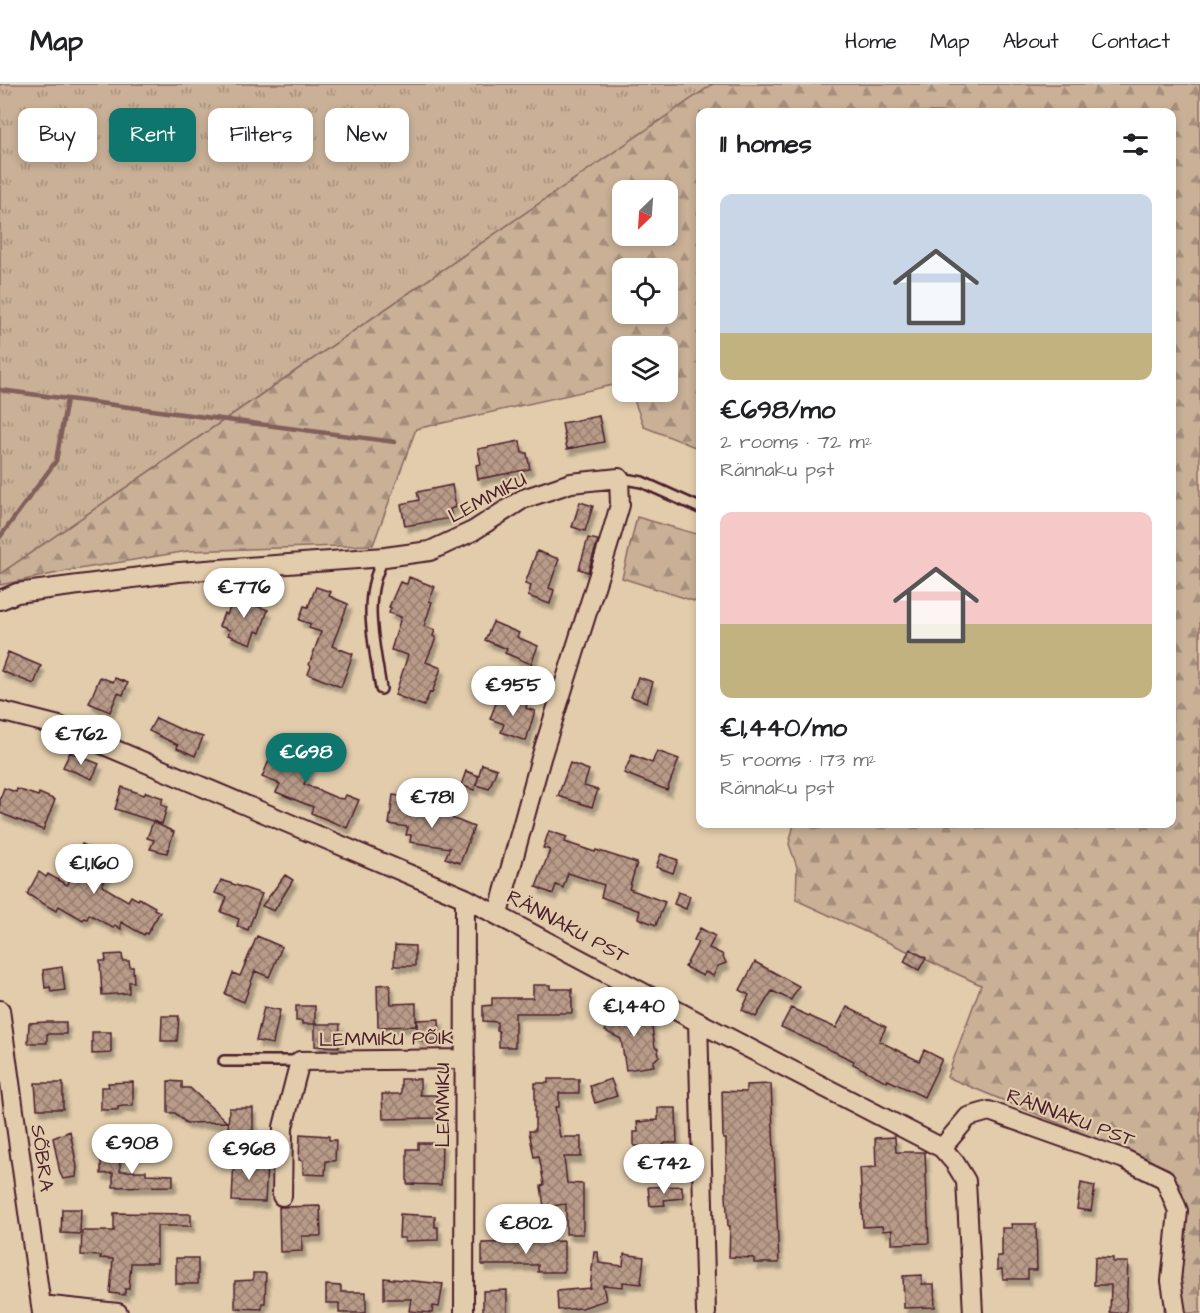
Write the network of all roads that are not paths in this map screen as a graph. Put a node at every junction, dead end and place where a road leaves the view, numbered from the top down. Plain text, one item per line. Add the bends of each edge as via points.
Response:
1 (619, 478) junction
2 (696, 506) edge
3 (385, 557) junction
4 (0, 600) edge
5 (381, 689) dead end
6 (0, 711) edge
7 (465, 898) junction
8 (498, 914) junction
9 (0, 1010) edge
10 (698, 1022) junction
11 (465, 1059) junction
12 (224, 1061) dead end
13 (300, 1061) junction
14 (7, 1108) edge
15 (942, 1148) junction
16 (282, 1196) dead end
17 (41, 1309) edge
18 (118, 1313) edge
19 (464, 1313) edge
20 (706, 1313) edge
21 (972, 1313) edge
22 (1176, 1313) edge

1 - 2 lane via 642,482
1 - 3 street, LEMMIKU via 561,486 523,499 473,531 430,551
1 - 8 street via 620,505 541,758
3 - 4 street, LEMMIKU via 179,572 17,593
3 - 5 lane via 378,567 371,595
6 - 7 street, RÄNNAKU PST via 59,726
7 - 8 street, RÄNNAKU PST
7 - 11 street, LEMMIKU
8 - 10 street, RÄNNAKU PST
9 - 14 street, SÕBRA
10 - 15 street, RÄNNAKU PST
10 - 20 street
11 - 13 street, LEMMIKU PÕIK
11 - 19 street, LEMMIKU
12 - 13 lane
13 - 16 street, LEMMIKU PÕIK via 283,1127
14 - 17 street, SÕBRA
15 - 21 street via 966,1181
15 - 22 street, RÄNNAKU PST via 968,1117 988,1111 1124,1159 1165,1179 1178,1211 1171,1281
17 - 18 street

